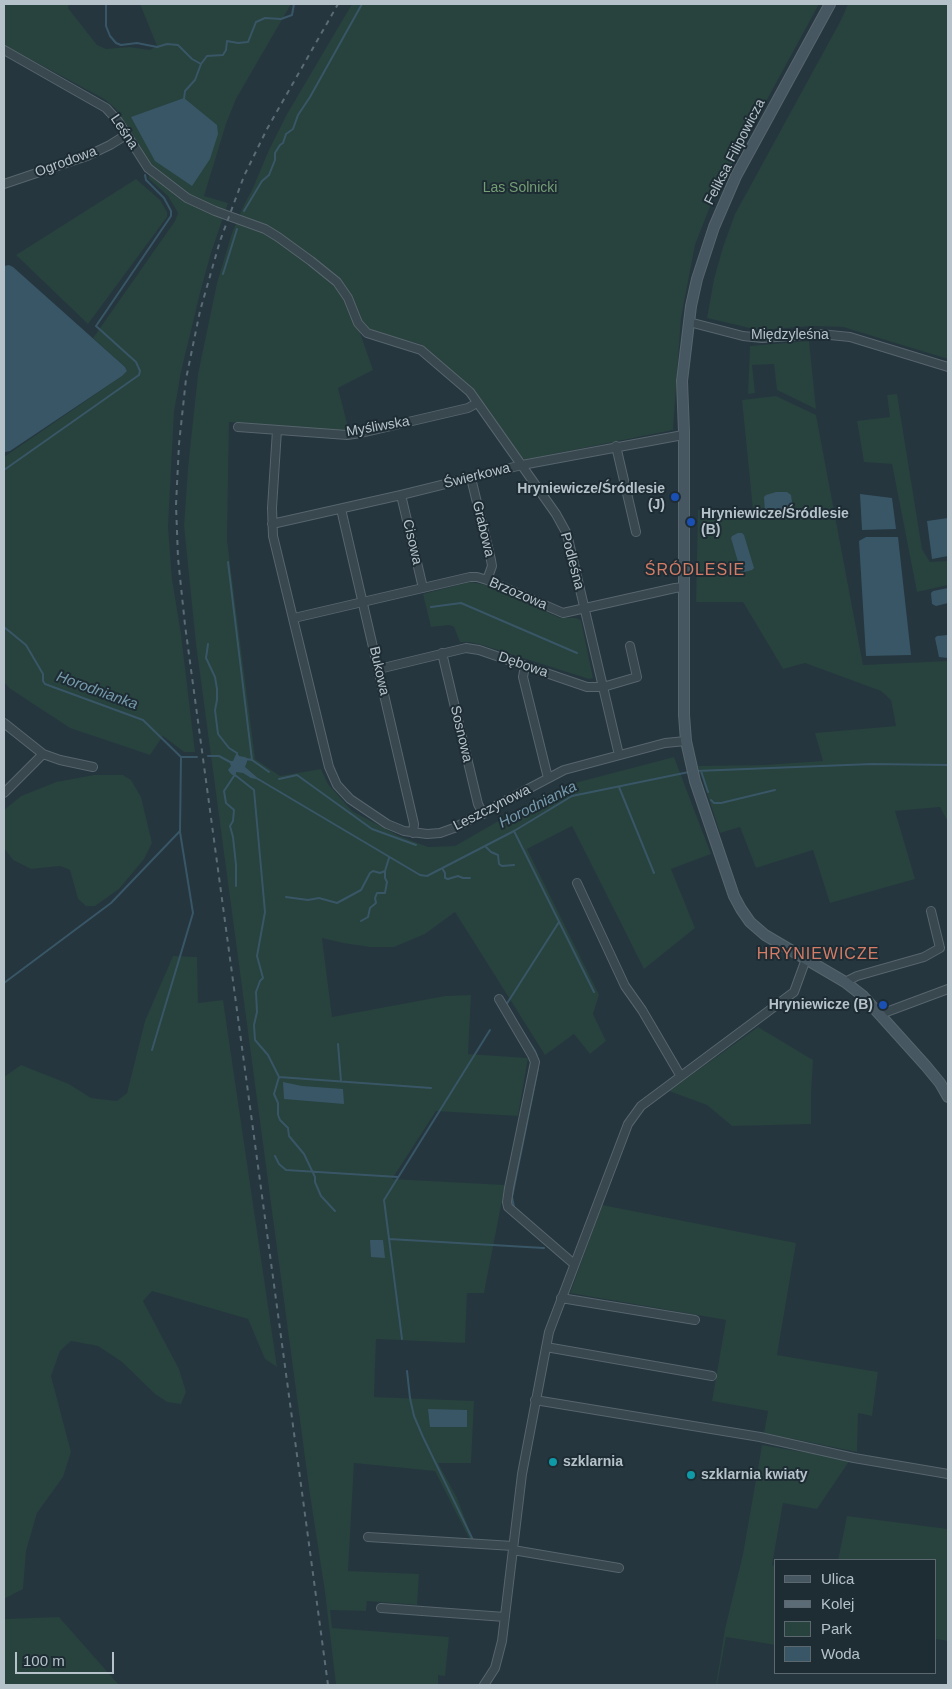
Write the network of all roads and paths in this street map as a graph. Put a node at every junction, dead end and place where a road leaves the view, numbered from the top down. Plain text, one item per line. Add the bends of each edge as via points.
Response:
1 (830, 4) edge
2 (4, 50) edge
3 (126, 135) junction
4 (4, 184) edge
5 (689, 322) junction
6 (367, 334) joint
7 (948, 367) edge
8 (477, 403) junction
9 (238, 427) dead end
10 (277, 430) junction
11 (684, 435) junction
12 (616, 446) junction
13 (522, 465) junction
14 (471, 478) junction
15 (401, 495) junction
16 (341, 509) junction
17 (272, 524) junction
18 (636, 532) dead end
19 (487, 580) junction
20 (684, 587) junction
21 (423, 588) junction
22 (363, 602) junction
23 (584, 609) junction
24 (294, 618) junction
25 (630, 646) dead end
26 (442, 653) junction
27 (525, 666) junction
28 (379, 669) junction
29 (602, 687) junction
30 (4, 723) edge
31 (686, 740) junction
32 (43, 754) junction
33 (619, 755) junction
34 (93, 767) dead end
35 (548, 778) junction
36 (4, 792) edge
37 (482, 814) junction
38 (413, 833) junction
39 (577, 882) dead end
40 (931, 911) dead end
41 (806, 959) junction
42 (846, 982) junction
43 (948, 988) edge
44 (499, 1000) dead end
45 (881, 1014) junction
46 (680, 1076) junction
47 (948, 1096) edge
48 (574, 1264) junction
49 (561, 1298) junction
50 (694, 1320) dead end
51 (546, 1347) junction
52 (712, 1376) dead end
53 (535, 1400) junction
54 (948, 1474) edge
55 (368, 1537) dead end
56 (513, 1548) junction
57 (619, 1568) dead end
58 (381, 1608) dead end
59 (505, 1617) junction
60 (484, 1685) edge

1 - 5 street, Feliksa Filipowicza via 727,195 699,271
2 - 3 street, Leśna via 98,102 112,113
3 - 4 street, Ogrodowa via 87,156
3 - 6 street, Leśna via 158,177 193,201 265,229 337,282
5 - 7 street, Międzyleśna via 762,338 820,334 850,337
5 - 11 street, Feliksa Filipowicza via 682,381
6 - 8 street, Podleśna via 421,350 470,392
8 - 10 street, Myśliwska via 468,408 347,435
8 - 13 street, Podleśna
9 - 10 street, Myśliwska
10 - 17 street
11 - 12 street, Świerkowa
11 - 20 street, Feliksa Filipowicza
12 - 13 street, Świerkowa
12 - 18 street
13 - 14 street, Świerkowa
13 - 23 street, Podleśna via 567,534
14 - 15 street, Świerkowa
14 - 19 street, Grabowa via 492,566
15 - 16 street, Świerkowa
15 - 21 street, Cisowa
16 - 17 street, Świerkowa
16 - 22 street, Bukowa
17 - 24 street, Leszczynowa
19 - 21 street, Brzozowa via 470,577
19 - 23 street, Brzozowa via 563,613
20 - 23 street, Brzozowa
20 - 31 street, Feliksa Filipowicza
21 - 22 street, Brzozowa
22 - 24 street, Brzozowa
22 - 28 street, Bukowa
23 - 29 street, Podleśna
24 - 38 street, Leszczynowa via 331,774 337,785 361,808 387,824
25 - 29 street, Dębowa via 637,677
26 - 27 street, Dębowa via 466,648 479,650
26 - 28 street, Dębowa
26 - 37 street, Sosnowa
27 - 29 street, Dębowa via 587,687
27 - 35 street via 523,677
28 - 38 street, Bukowa via 414,824
29 - 33 street, Podleśna
30 - 32 street
31 - 33 street, Leszczynowa
31 - 41 street, Feliksa Filipowicza via 695,781 740,909 765,935
32 - 34 street
32 - 36 street
33 - 35 street, Leszczynowa via 564,770
35 - 37 street, Leszczynowa
37 - 38 street, Leszczynowa via 440,833
39 - 46 street via 625,986
40 - 42 street via 940,948 924,957
41 - 42 street, Feliksa Filipowicza
41 - 46 street via 794,992
42 - 45 street, Feliksa Filipowicza
43 - 45 street
44 - 48 street via 535,1062 508,1207
45 - 47 street, Feliksa Filipowicza
46 - 48 street via 633,1115
48 - 49 street
49 - 50 street
49 - 51 street
51 - 52 street
51 - 53 street
53 - 54 street via 760,1437
53 - 56 street
55 - 56 street
56 - 57 street
56 - 59 street
58 - 59 street
59 - 60 street via 495,1668

